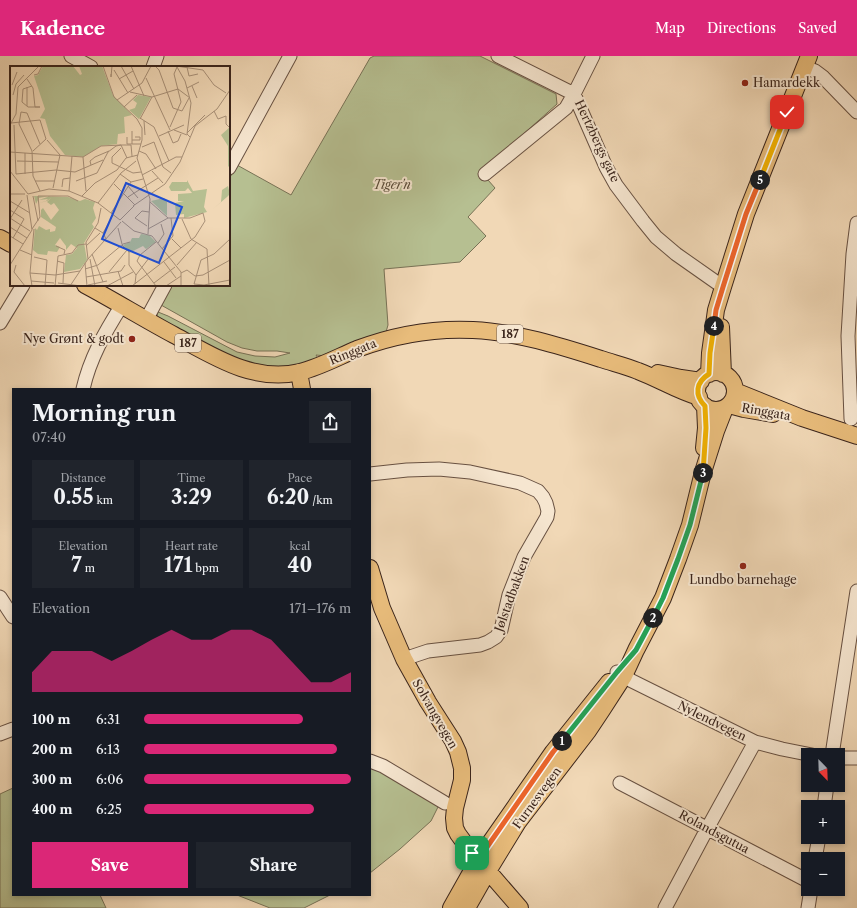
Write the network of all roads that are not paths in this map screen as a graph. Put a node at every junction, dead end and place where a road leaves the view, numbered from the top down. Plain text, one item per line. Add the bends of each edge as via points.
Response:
1 (71, 56) edge
2 (157, 56) edge
3 (290, 56) edge
4 (498, 56) edge
5 (593, 56) edge
6 (807, 61) edge
7 (89, 66) edge
8 (154, 66) edge
9 (574, 94) junction
10 (857, 112) edge
11 (230, 166) edge
12 (485, 174) dead end
13 (857, 223) edge
14 (0, 238) edge
15 (10, 243) edge
16 (22, 286) edge
17 (87, 286) edge
18 (164, 286) edge
19 (723, 287) junction
20 (122, 305) junction
21 (146, 320) junction
22 (0, 323) edge
23 (637, 370) junction
24 (299, 372) junction
25 (711, 376) junction
26 (83, 388) edge
27 (302, 388) edge
28 (730, 401) junction
29 (702, 402) junction
30 (851, 419) dead end
31 (857, 436) edge
32 (703, 472) junction
33 (371, 474) edge
34 (371, 571) edge
35 (857, 591) edge
36 (0, 597) edge
37 (12, 615) edge
38 (404, 659) junction
39 (620, 674) junction
40 (12, 729) edge
41 (0, 734) edge
42 (755, 742) junction
43 (833, 748) edge
44 (801, 753) edge
45 (845, 758) edge
46 (857, 758) edge
47 (371, 761) edge
48 (620, 783) dead end
49 (445, 803) dead end
50 (707, 829) junction
51 (483, 865) junction
52 (801, 877) edge
53 (810, 896) edge
54 (451, 908) edge
55 (467, 908) edge
56 (520, 908) edge
57 (666, 908) edge
58 (808, 908) edge

1 - 7 street
2 - 8 street
3 - 11 street
4 - 9 street
5 - 9 street, Hertzbergs gate
6 - 10 street
6 - 19 main road via 746,214
9 - 12 street, Hertzbergs gate via 566,108
9 - 19 street, Hertzbergs gate via 616,185 656,238
13 - 30 street via 848,336
14 - 15 main road
16 - 22 street
17 - 20 main road, Ringgata / 187
18 - 21 street
19 - 25 main road via 716,310 710,353
20 - 21 main road, Ringgata / 187
20 - 26 street via 99,344
21 - 24 main road, Ringgata / 187 via 230,365 277,375
23 - 24 main road, Ringgata / 187 via 514,334 458,329 407,334 388,339
23 - 25 main road, Ringgata / 187 via 681,378
23 - 29 main road, Ringgata / 187
24 - 27 main road
25 - 28 main road via 728,377 732,381 734,386
25 - 29 main road via 699,386 698,392
28 - 29 main road via 720,410 710,409
28 - 31 main road, Ringgata via 802,418
28 - 32 main road, Furnesvegen via 716,431
29 - 32 main road, Furnesvegen via 706,428
32 - 39 main road, Furnesvegen via 690,525 663,598 636,650
33 - 38 street, Jølstadbakken via 439,469 470,472 538,491 548,510 547,517 524,557 509,595 501,630 496,637 480,645 428,651
34 - 38 main road, Solvangvegen via 382,608
35 - 43 street
36 - 37 street
38 - 51 main road, Solvangvegen via 458,752 462,780 455,808 455,828
39 - 42 street, Nylendvegen
39 - 51 main road, Furnesvegen via 553,752
40 - 41 street
42 - 44 street, Nylendvegen
42 - 50 street
45 - 46 street
47 - 49 street
48 - 50 street, Rolandsgutua
50 - 52 street, Rolandsgutua
50 - 57 street
51 - 54 main road, Furnesvegen
51 - 55 main road, Furnesvegen
51 - 56 main road, Solvangvegen
53 - 58 street

